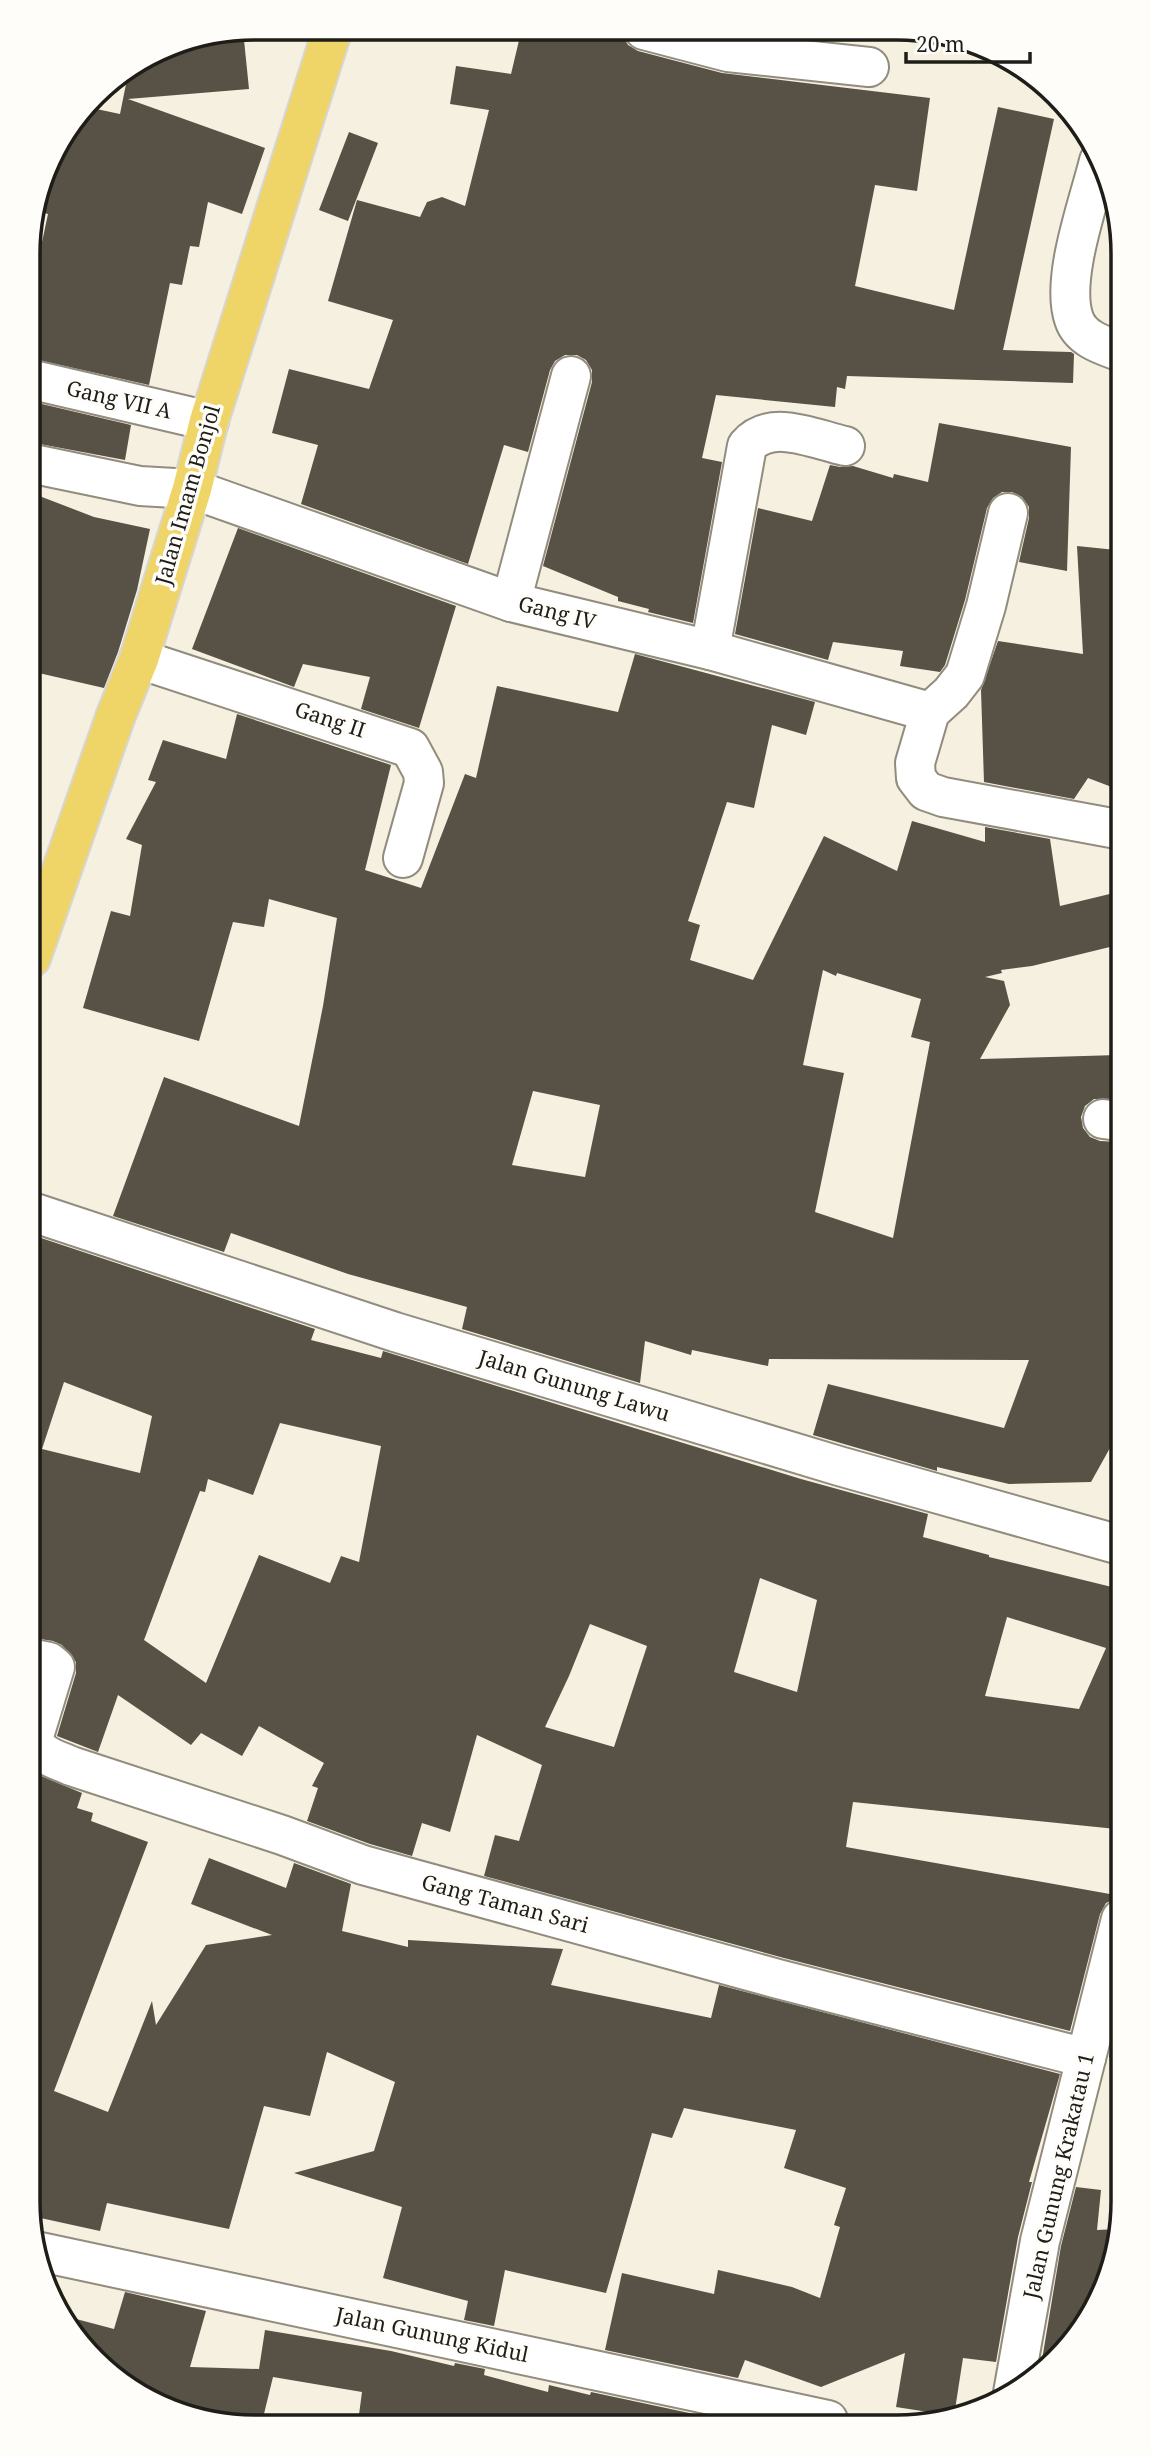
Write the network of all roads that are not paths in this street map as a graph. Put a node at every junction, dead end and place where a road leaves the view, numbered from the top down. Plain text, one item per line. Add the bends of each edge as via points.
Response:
1 (683, 40) edge
2 (329, 41) edge
3 (869, 67) dead end
4 (1096, 177) edge
5 (1111, 348) edge
6 (571, 376) dead end
7 (41, 382) edge
8 (209, 421) junction
9 (845, 446) dead end
10 (41, 465) edge
11 (192, 489) junction
12 (1008, 513) dead end
13 (511, 603) junction
14 (709, 650) junction
15 (139, 659) junction
16 (930, 712) junction
17 (1111, 828) edge
18 (403, 858) dead end
19 (41, 931) edge
20 (41, 1215) edge
21 (1110, 1542) edge
22 (40, 1660) edge
23 (40, 1715) edge
24 (40, 1751) edge
25 (1110, 1962) edge
26 (1086, 2058) junction
27 (47, 2253) edge
28 (1015, 2379) edge
29 (805, 2415) edge

1 - 3 street via 728,52
2 - 8 highway, Jalan Imam Bonjol
4 - 5 street via 1081,227 1071,297 1074,319 1082,332
6 - 13 street
7 - 8 street, Gang VII A
8 - 11 highway, Jalan Imam Bonjol
9 - 14 street via 768,432 747,446
10 - 11 street, Gang IV via 140,486
11 - 13 street, Gang IV
11 - 15 highway, Jalan Imam Bonjol
12 - 16 street via 965,675
13 - 14 street, Gang IV
14 - 16 street, Gang IV
15 - 18 street, Gang II via 410,748 424,783
15 - 19 highway, Jalan Imam Bonjol
16 - 17 street via 915,763 916,778 926,791
20 - 21 street, Jalan Gunung Lawu via 395,1332
22 - 23 street, Gang Taman Sari via 55,1667
24 - 26 street, Gang Taman Sari via 71,1766 363,1865
25 - 26 street, Jalan Gunung Krakatau 1
26 - 28 street, Jalan Gunung Krakatau 1 via 1040,2241
27 - 29 street, Jalan Gunung Kidul

